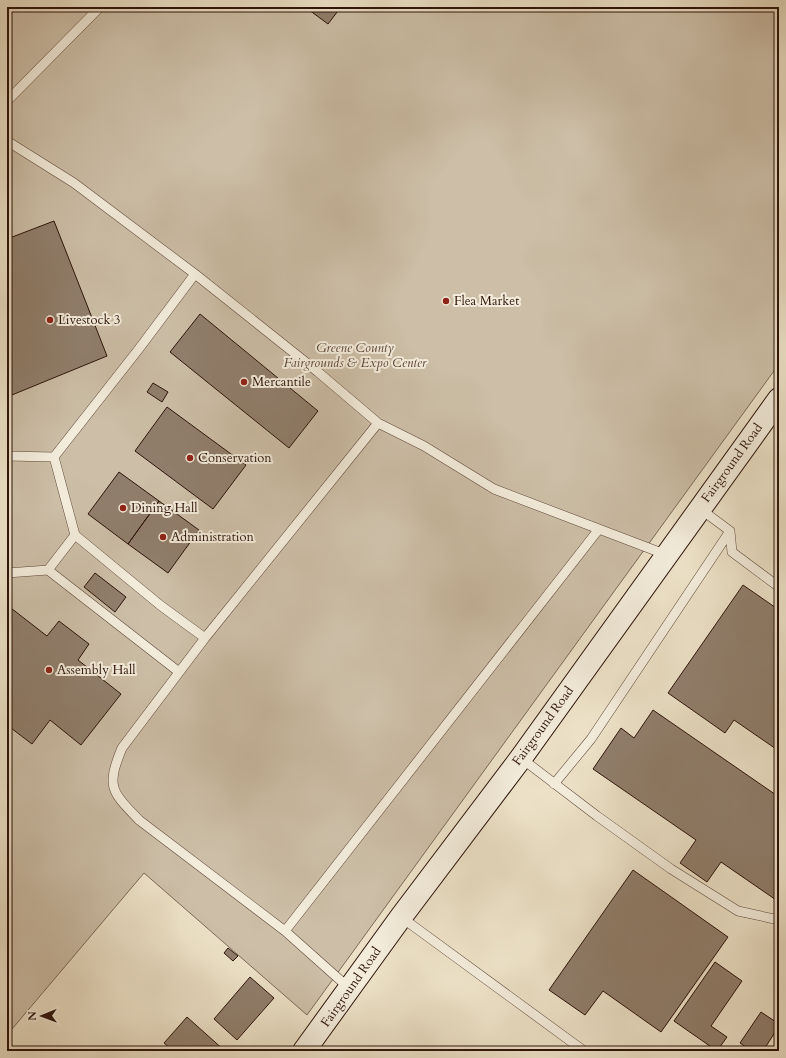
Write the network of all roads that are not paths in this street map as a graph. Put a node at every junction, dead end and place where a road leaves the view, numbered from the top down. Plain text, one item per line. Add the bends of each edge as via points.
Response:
1 (100, 7) edge
2 (7, 101) edge
3 (7, 140) edge
4 (195, 274) junction
5 (779, 399) edge
6 (378, 423) junction
7 (7, 456) edge
8 (54, 457) junction
9 (699, 508) junction
10 (599, 529) junction
11 (730, 531) junction
12 (75, 535) junction
13 (667, 555) junction
14 (48, 570) junction
15 (7, 573) edge
16 (779, 587) edge
17 (205, 638) junction
18 (179, 672) junction
19 (521, 758) junction
20 (554, 784) junction
21 (401, 917) junction
22 (779, 920) edge
23 (284, 931) junction
24 (349, 988) junction
25 (304, 1051) edge
26 (584, 1051) edge

1 - 2 lane
3 - 4 lane via 74,183
4 - 6 lane
4 - 8 lane
5 - 9 street, Fairground Road
6 - 10 lane via 424,446 494,488
6 - 17 lane
7 - 8 lane
8 - 12 lane
9 - 11 lane
9 - 13 street, Fairground Road
10 - 13 lane
10 - 23 lane
11 - 16 lane via 732,552
11 - 20 lane via 591,739
12 - 14 lane
12 - 17 lane via 160,605
13 - 19 street, Fairground Road
14 - 15 lane
14 - 18 lane
17 - 18 lane
18 - 23 lane via 122,748 115,765 112,785 121,802 139,820
19 - 20 lane
19 - 21 street, Fairground Road
20 - 22 lane via 671,869 738,911
21 - 24 street, Fairground Road
21 - 26 lane
23 - 24 lane
24 - 25 street, Fairground Road

